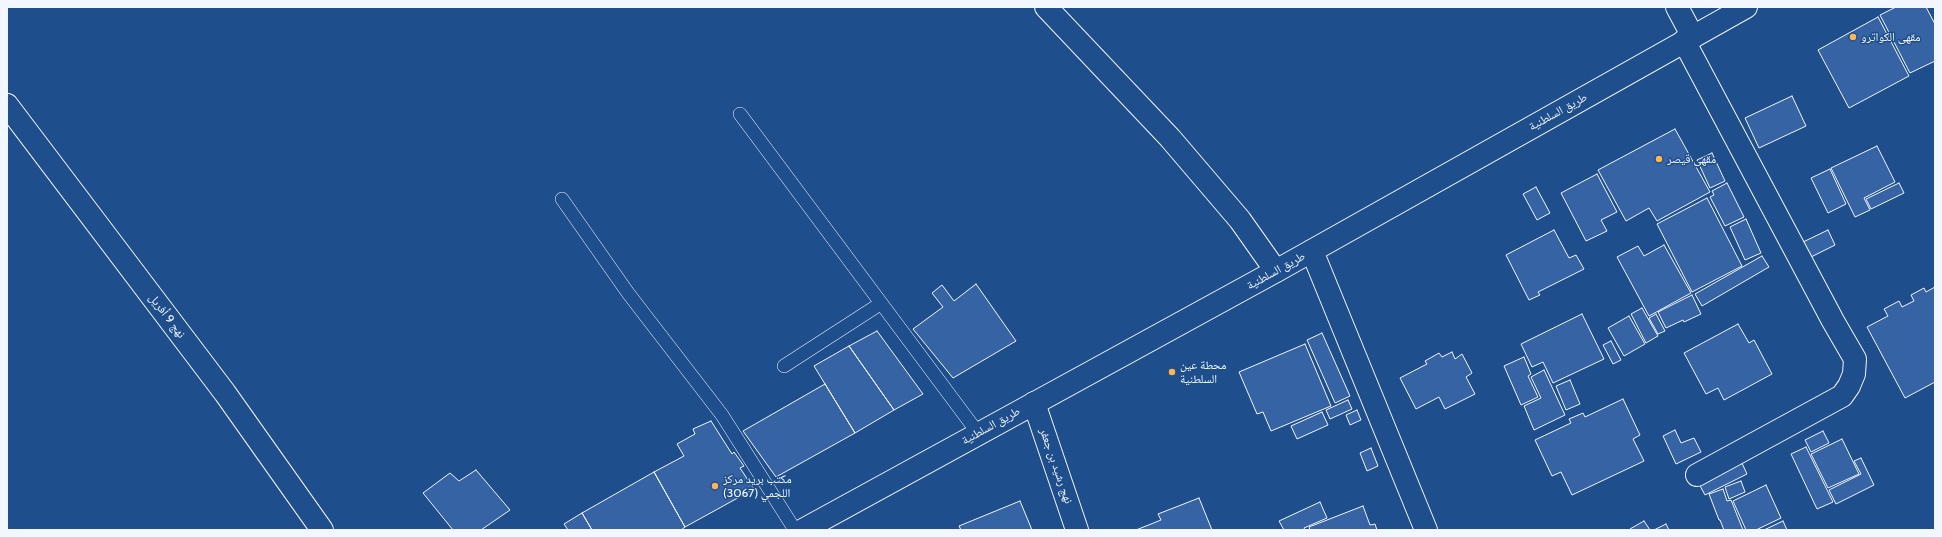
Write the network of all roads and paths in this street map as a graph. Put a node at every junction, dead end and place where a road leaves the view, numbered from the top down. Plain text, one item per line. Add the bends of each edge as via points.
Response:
1 (1046, 7) edge
2 (1677, 7) edge
3 (1746, 7) edge
4 (1689, 39) junction
5 (7, 105) edge
6 (740, 114) dead end
7 (562, 199) dead end
8 (1312, 251) junction
9 (1276, 271) junction
10 (880, 304) junction
11 (784, 366) dead end
12 (1034, 403) junction
13 (978, 433) junction
14 (1697, 475) dead end
15 (322, 530) edge
16 (795, 530) edge
17 (803, 530) edge
18 (1077, 530) edge
19 (1426, 530) edge

1 - 9 street via 1170,138 1240,220
2 - 4 street
3 - 4 street, طريق السلطنية
4 - 8 street, طريق السلطنية
4 - 14 street via 1833,321 1855,359 1854,374 1842,396
5 - 15 street, نهج 9 أفريل via 225,393
6 - 10 lane
7 - 16 lane via 628,293 722,414
8 - 9 street, طريق السلطنية
8 - 19 street
9 - 12 street, طريق السلطنية
10 - 11 lane
10 - 13 lane
12 - 13 street, طريق السلطنية
12 - 18 street, نهج رشيد بن جعفر
13 - 17 street, طريق السلطنية

